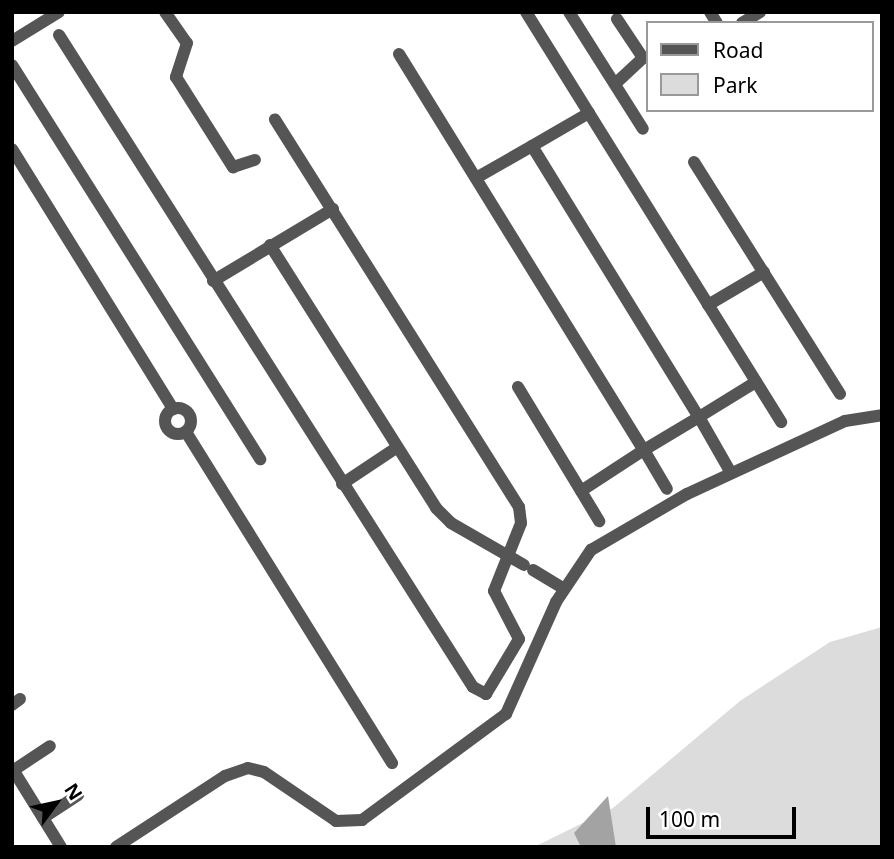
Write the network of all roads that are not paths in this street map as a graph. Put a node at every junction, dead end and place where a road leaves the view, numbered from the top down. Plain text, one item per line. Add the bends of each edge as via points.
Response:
1 (59, 12) edge
2 (165, 12) edge
3 (526, 12) edge
4 (569, 12) edge
5 (617, 19) dead end
6 (59, 35) dead end
7 (12, 41) edge
8 (399, 54) dead end
9 (12, 65) edge
10 (615, 84) junction
11 (589, 113) junction
12 (275, 119) dead end
13 (643, 129) dead end
14 (532, 146) junction
15 (12, 149) edge
16 (255, 160) dead end
17 (694, 162) dead end
18 (476, 178) junction
19 (333, 209) junction
20 (270, 245) junction
21 (764, 272) junction
22 (213, 281) junction
23 (708, 305) junction
24 (756, 383) junction
25 (518, 387) dead end
26 (841, 394) dead end
27 (173, 409) junction
28 (882, 415) edge
29 (699, 418) junction
30 (781, 422) dead end
31 (186, 432) junction
32 (396, 448) junction
33 (643, 450) junction
34 (260, 459) dead end
35 (731, 473) junction
36 (342, 484) junction
37 (667, 489) dead end
38 (581, 491) junction
39 (599, 521) dead end
40 (507, 554) junction
41 (563, 588) junction
42 (50, 746) dead end
43 (392, 762) dead end
44 (13, 769) edge
45 (78, 795) dead end
46 (43, 818) junction
47 (61, 847) edge
48 (116, 847) edge

1 - 7 street
2 - 16 street via 187,43 176,77 228,161 238,168
3 - 11 street
4 - 10 street
5 - 10 street via 643,58
6 - 22 street
8 - 18 street
9 - 34 street
10 - 13 street
11 - 14 street
11 - 23 street
12 - 19 street
14 - 18 street
14 - 29 street
15 - 27 street
17 - 21 street
18 - 33 street
19 - 20 street
19 - 40 street via 519,507 521,523
20 - 22 street
20 - 32 street
21 - 23 street
21 - 26 street
22 - 36 street
23 - 24 street
24 - 29 street
24 - 30 street
25 - 38 street
27 - 31 street via 188,412 192,423
27 - 31 street via 166,417 167,428 176,435
28 - 35 street via 845,421
29 - 33 street
29 - 35 street
31 - 43 street
32 - 36 street
32 - 40 street via 444,517
33 - 37 street
33 - 38 street
35 - 41 street via 612,535 591,550
36 - 40 street via 472,687 483,694 502,674 519,639 494,591
38 - 39 street
40 - 41 street
41 - 48 street via 506,714 362,820 336,821 264,772 248,768 225,776
42 - 44 street
44 - 46 street
45 - 46 street
46 - 47 street

